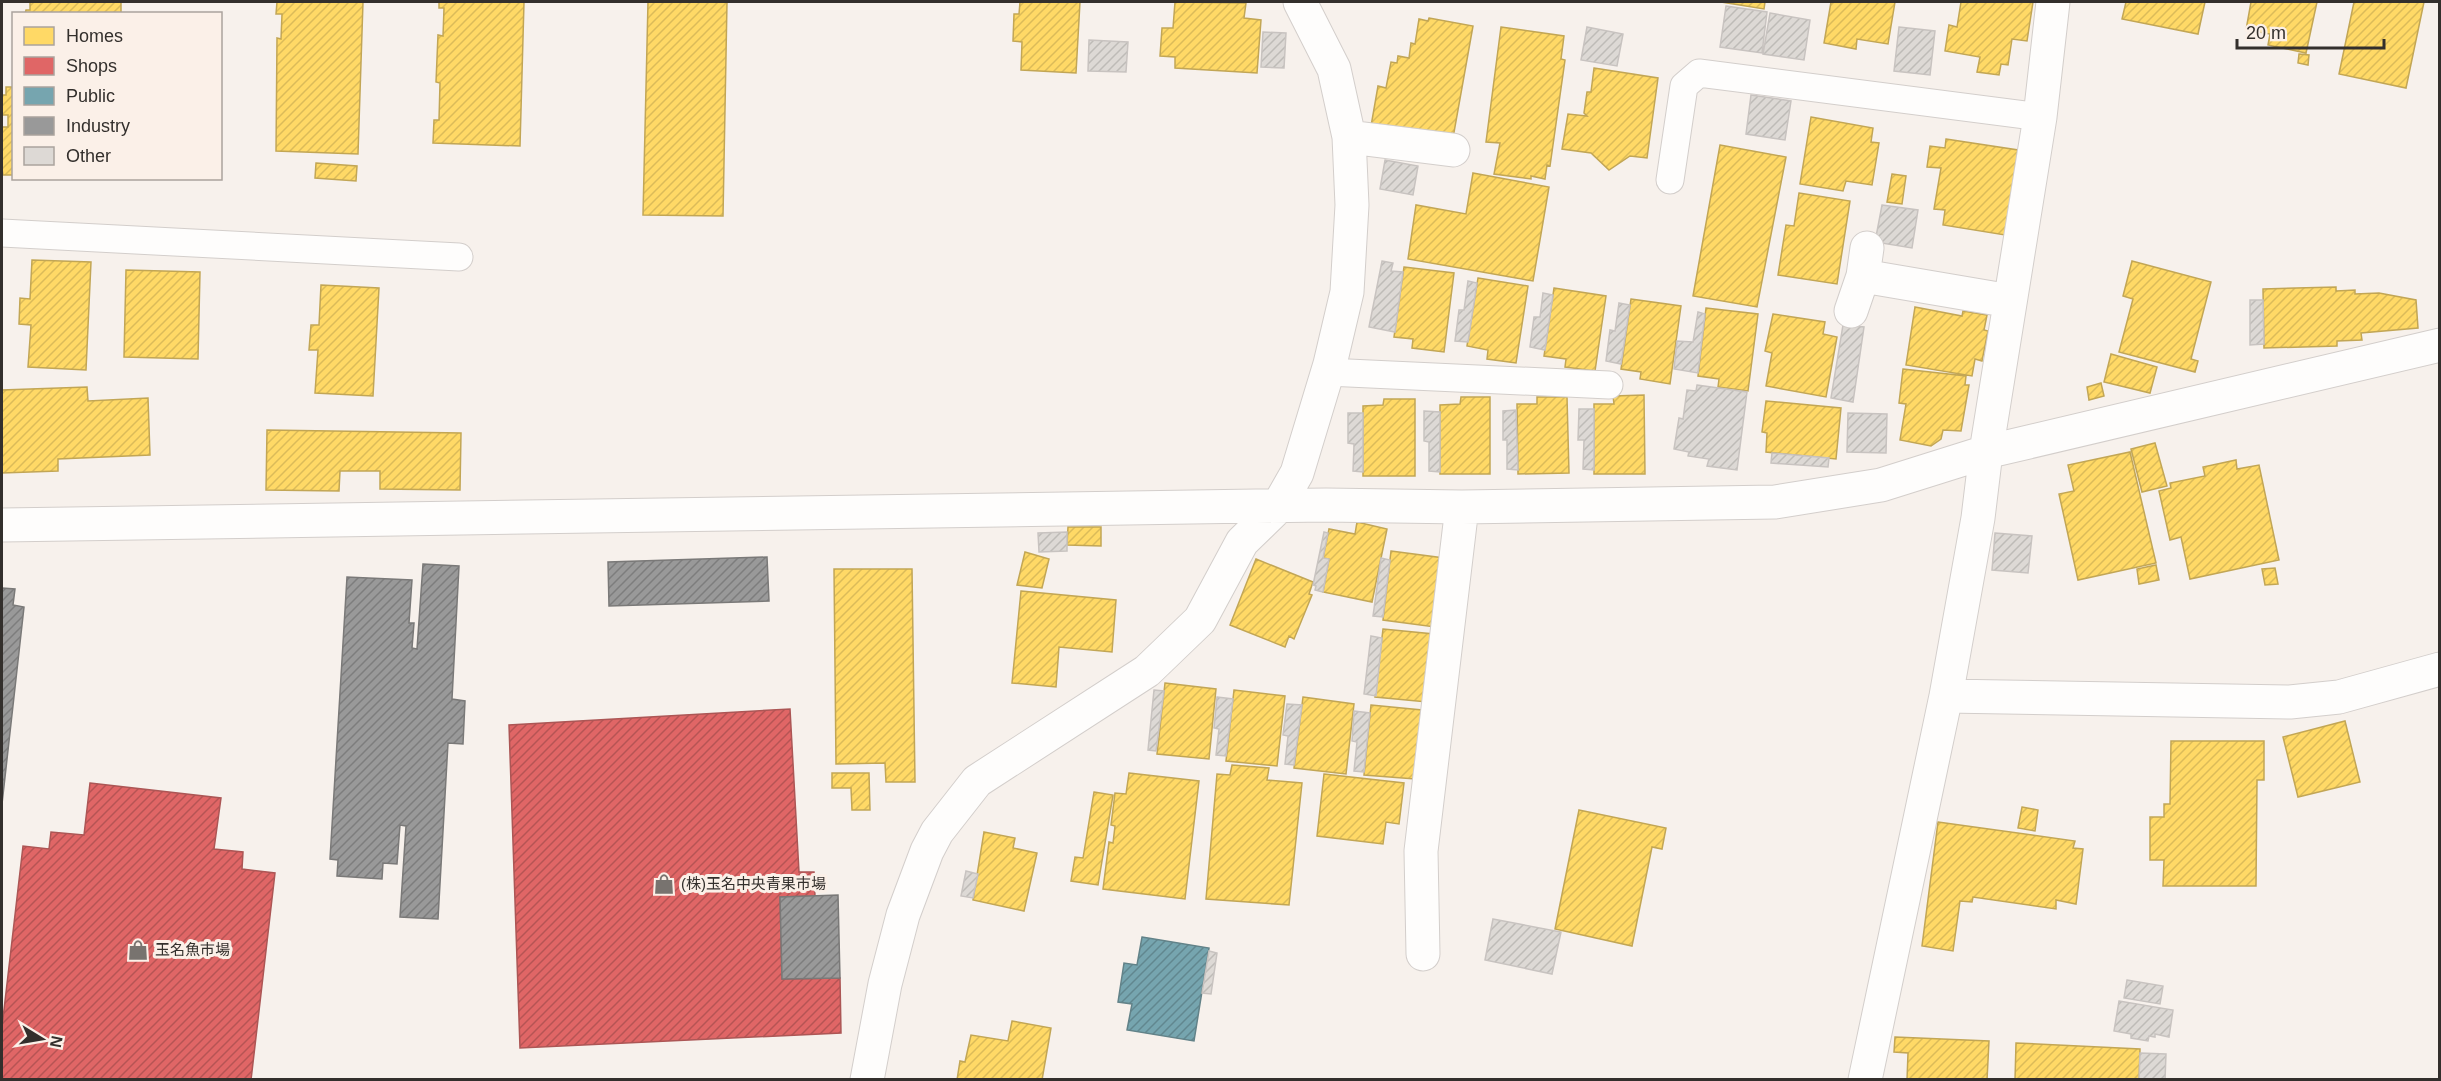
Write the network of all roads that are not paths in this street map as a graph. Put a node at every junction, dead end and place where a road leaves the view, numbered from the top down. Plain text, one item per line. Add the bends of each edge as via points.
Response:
1 (1300, 2) edge
2 (2053, 2) edge
3 (2040, 117) junction
4 (1349, 137) junction
5 (1453, 150) dead end
6 (1670, 180) dead end
7 (2, 234) edge
8 (459, 256) dead end
9 (2010, 301) junction
10 (1851, 311) dead end
11 (2439, 345) edge
12 (1327, 372) junction
13 (1609, 385) dead end
14 (1986, 452) junction
15 (1462, 507) junction
16 (1277, 508) junction
17 (2, 525) edge
18 (2439, 669) edge
19 (1946, 696) junction
20 (1423, 954) dead end
21 (867, 1080) edge
22 (1865, 1080) edge

1 - 4 street via 1334,69
2 - 3 street
3 - 6 lane via 1700,73 1684,86
3 - 9 street
4 - 5 street
4 - 12 street via 1352,205 1347,292
7 - 8 lane
9 - 10 street via 1865,262
9 - 14 street
11 - 14 street
12 - 13 lane
12 - 16 street via 1296,473
14 - 15 street via 1881,485 1775,502
14 - 19 street
15 - 16 street
15 - 20 street via 1421,851
16 - 17 street
16 - 21 street via 1242,542 1200,620 1147,671 977,781 937,832 903,915
18 - 19 street via 2339,697 2290,702
19 - 22 street

